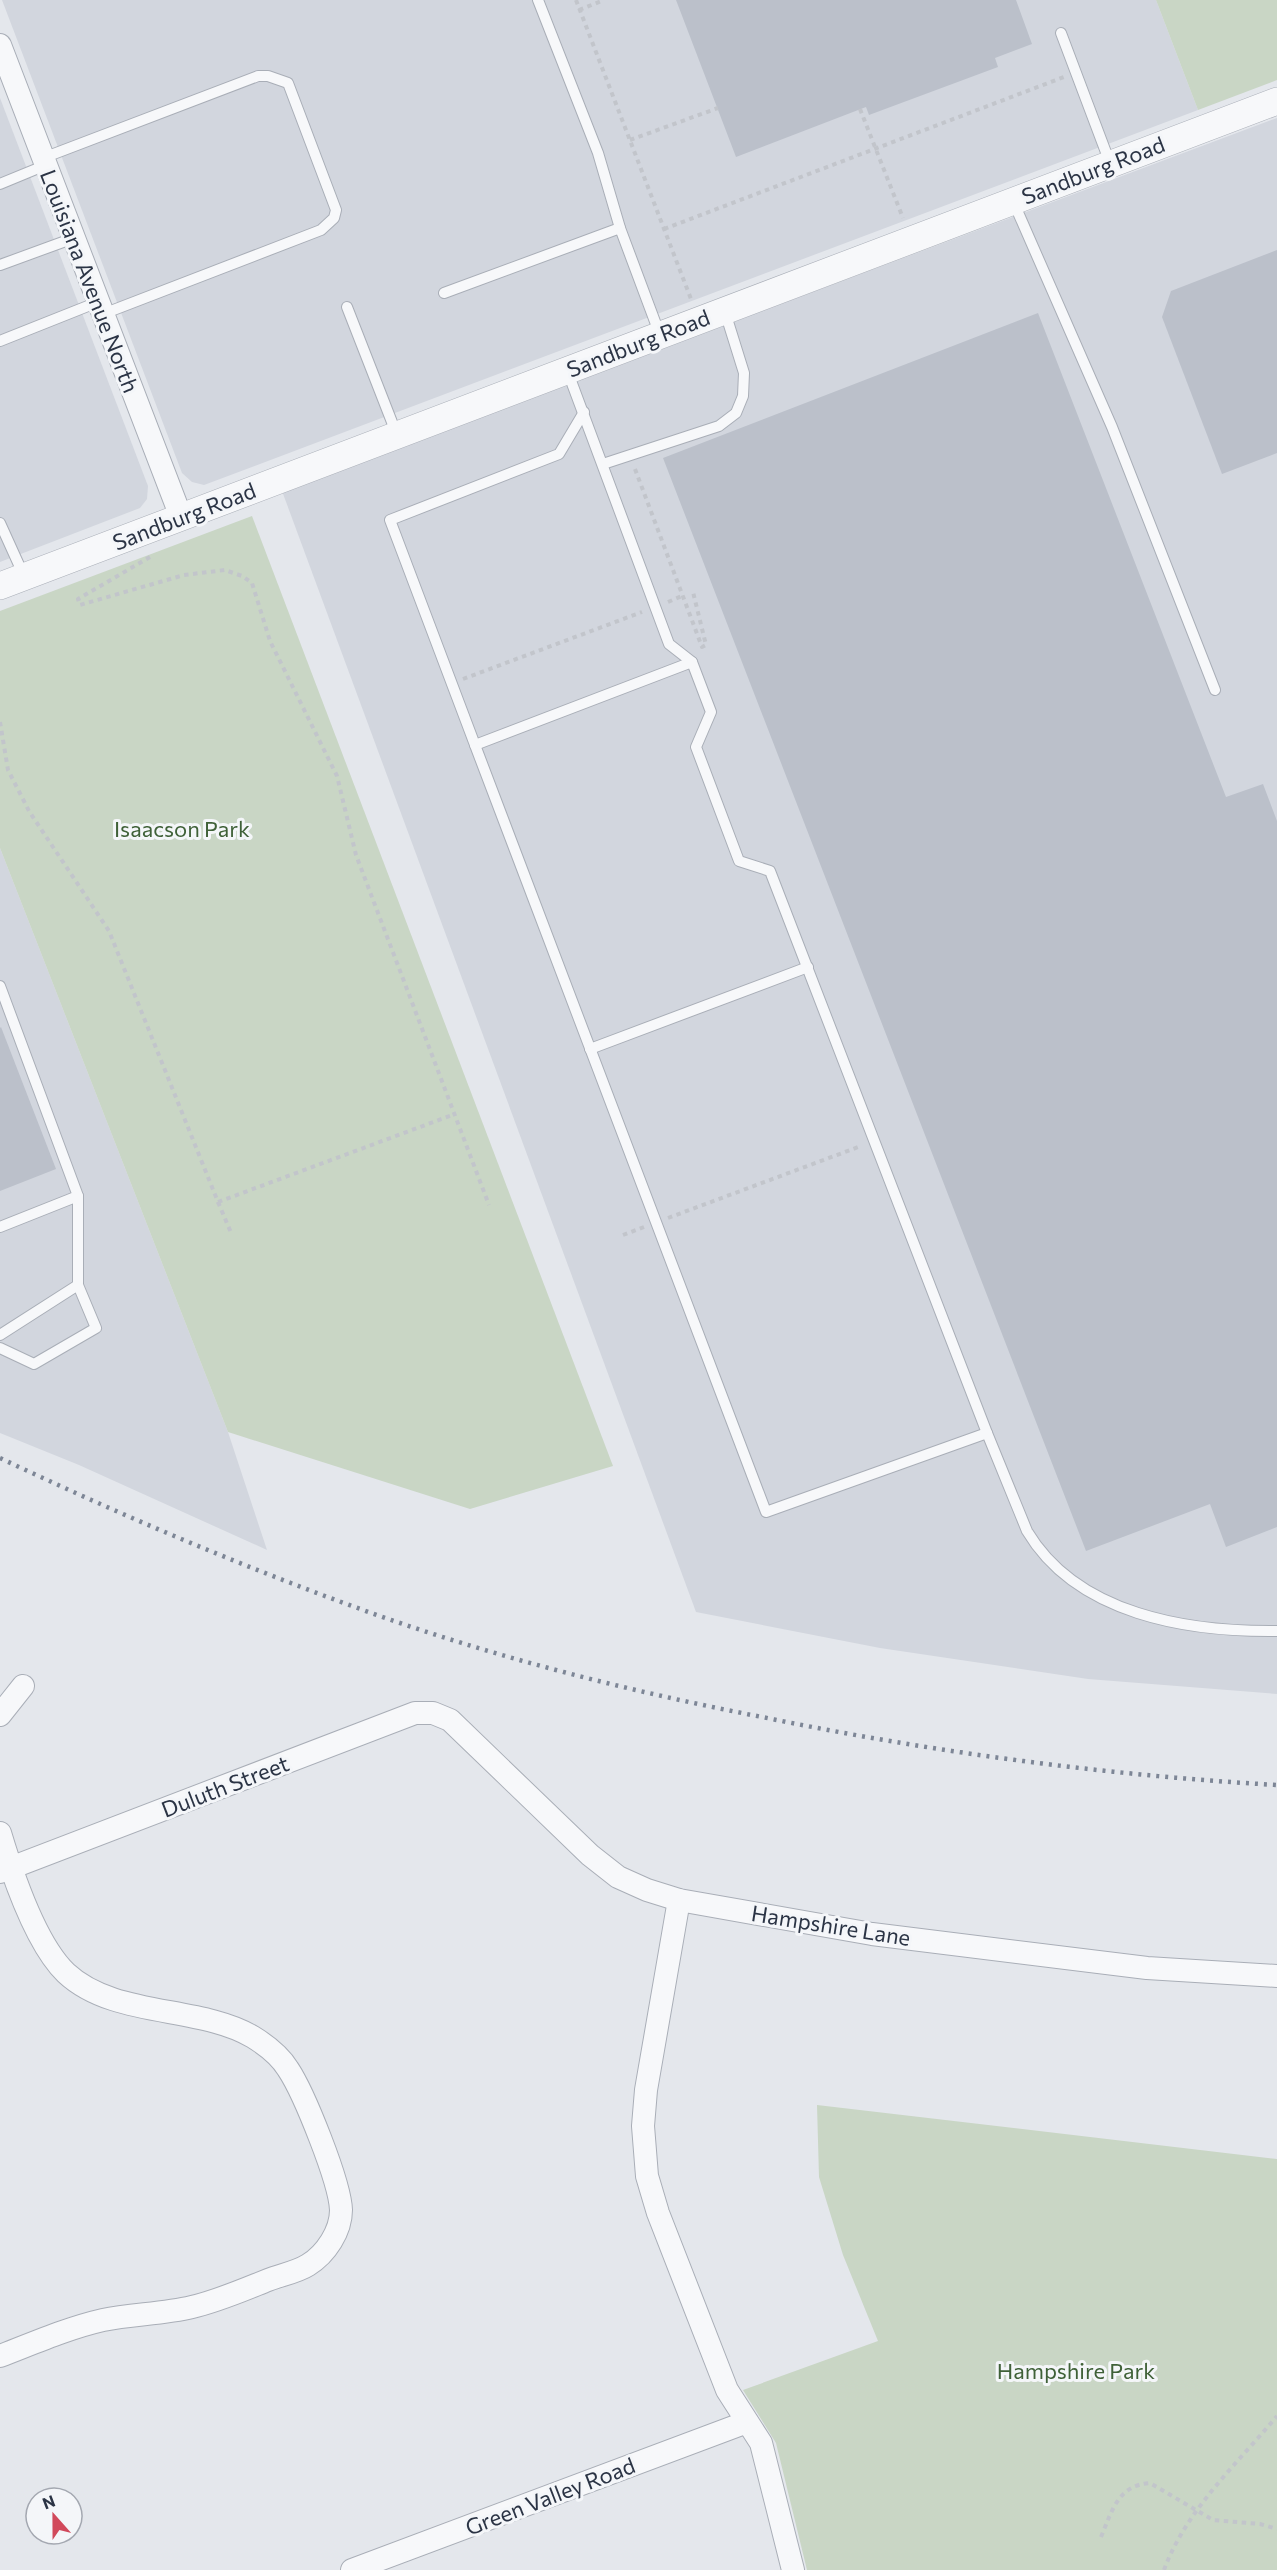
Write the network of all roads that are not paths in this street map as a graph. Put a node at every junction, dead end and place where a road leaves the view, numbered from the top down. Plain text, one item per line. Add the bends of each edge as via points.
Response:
1 (538, 0) edge
2 (1061, 33) dead end
3 (0, 45) edge
4 (5, 76) edge
5 (1277, 101) edge
6 (44, 161) junction
7 (1110, 164) junction
8 (0, 184) edge
9 (1013, 200) junction
10 (620, 228) junction
11 (74, 238) junction
12 (0, 266) edge
13 (444, 293) dead end
14 (347, 307) dead end
15 (101, 308) junction
16 (724, 310) junction
17 (660, 335) junction
18 (0, 341) edge
19 (567, 369) junction
20 (584, 412) junction
21 (397, 435) junction
22 (603, 464) junction
23 (181, 517) junction
24 (0, 524) edge
25 (12, 581) edge
26 (692, 662) junction
27 (1215, 690) dead end
28 (475, 745) junction
29 (808, 967) junction
30 (0, 986) edge
31 (590, 1048) junction
32 (78, 1196) junction
33 (0, 1227) edge
34 (78, 1285) junction
35 (0, 1335) edge
36 (0, 1348) edge
37 (987, 1433) junction
38 (1277, 1631) edge
39 (23, 1686) dead end
40 (0, 1715) edge
41 (450, 1720) joint
42 (0, 1833) edge
43 (6, 1870) edge
44 (679, 1900) junction
45 (1277, 1976) edge
46 (0, 2356) edge
47 (747, 2422) junction
48 (352, 2570) edge
49 (793, 2570) edge

1 - 10 lane via 597,153
2 - 7 lane
3 - 4 street, Louisiana Avenue North
4 - 6 street, Louisiana Avenue North
5 - 7 street, Sandburg Road
6 - 8 lane
6 - 11 street, Louisiana Avenue North
6 - 15 lane via 258,76 288,83 336,210 334,218 321,230
7 - 9 street, Sandburg Road
9 - 16 street, Sandburg Road
9 - 27 lane via 1112,427
10 - 13 lane
10 - 17 lane
11 - 12 lane
11 - 15 street, Louisiana Avenue North
14 - 21 lane
15 - 18 lane
15 - 23 street, Louisiana Avenue North
16 - 17 street, Sandburg Road
16 - 22 lane via 744,373 743,396 736,413 719,426
17 - 19 street, Sandburg Road
19 - 20 lane
19 - 21 street, Sandburg Road
20 - 22 lane
20 - 28 lane via 559,454 390,520
21 - 23 street, Sandburg Road
22 - 26 lane via 669,644
23 - 25 street, Sandburg Road
24 - 25 lane
26 - 28 lane
26 - 29 lane via 711,712 696,747 739,861 770,871
28 - 31 lane
29 - 31 lane
29 - 37 lane
30 - 32 lane
31 - 37 lane via 766,1512
32 - 33 lane
32 - 34 lane
34 - 35 lane
34 - 36 lane via 96,1328 34,1364
37 - 38 lane via 1035,1544 1079,1586 1124,1608 1175,1623
39 - 40 street
41 - 43 street, Duluth Street via 433,1713 415,1713
41 - 44 street, Hampshire Lane via 591,1855 618,1876
42 - 43 street
43 - 46 street via 50,1954 81,1984 112,1998 229,2027 252,2036 274,2052 300,2089 339,2191 341,2212 337,2233 309,2265 214,2301 103,2320
44 - 45 street, Hampshire Lane via 872,1934 1147,1968
44 - 47 street via 646,2090 643,2126 647,2176 727,2390
47 - 48 street, Green Valley Road
47 - 49 street via 761,2443

